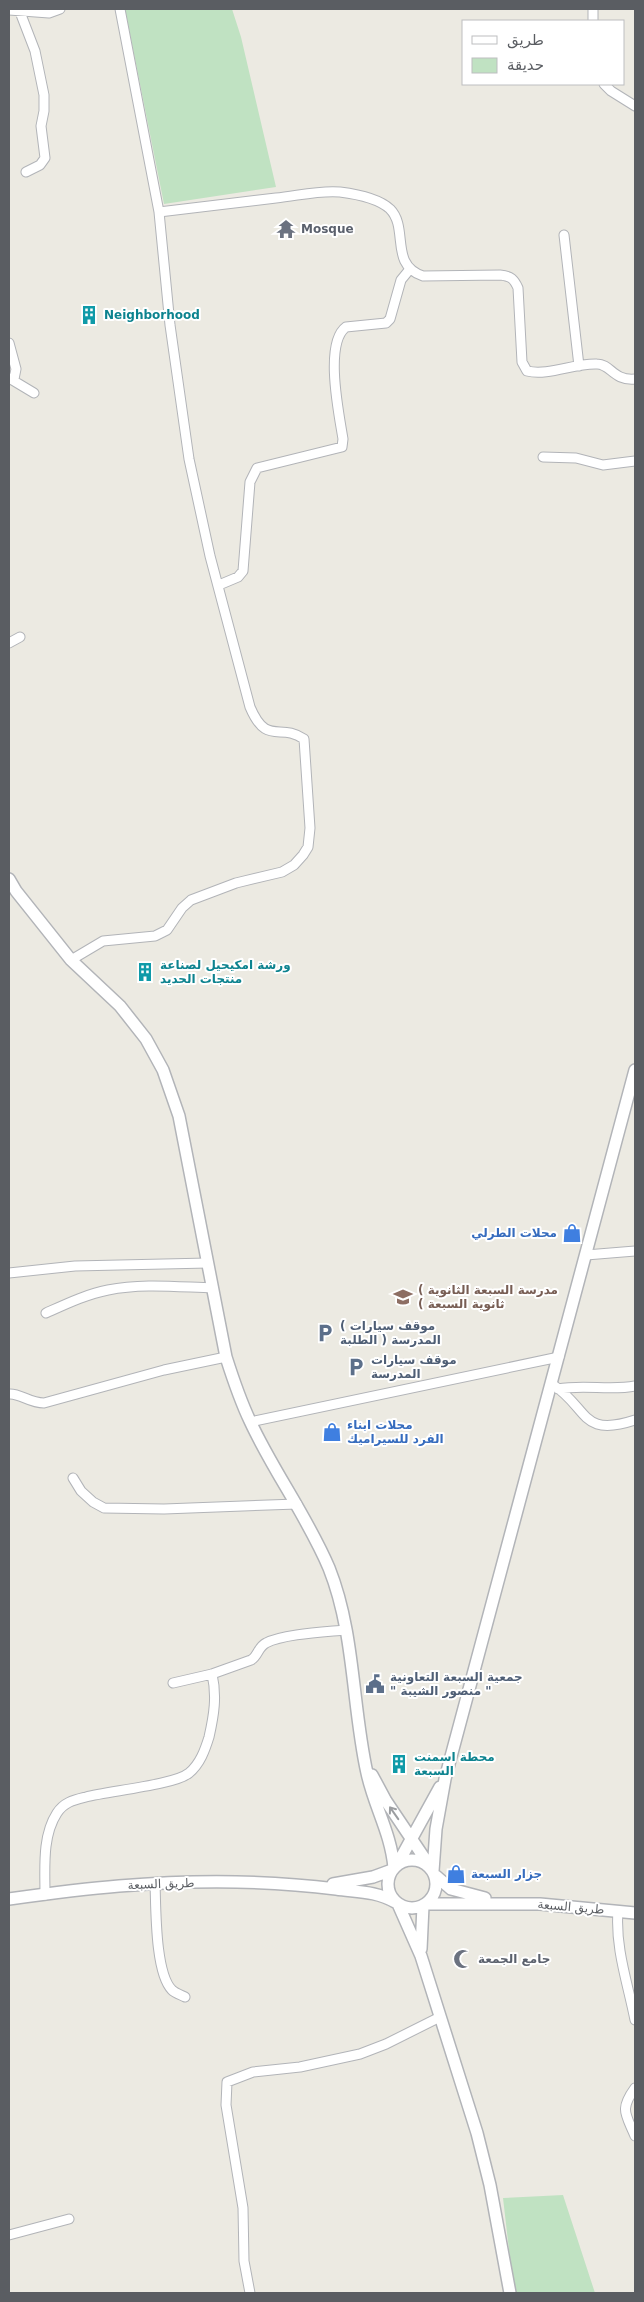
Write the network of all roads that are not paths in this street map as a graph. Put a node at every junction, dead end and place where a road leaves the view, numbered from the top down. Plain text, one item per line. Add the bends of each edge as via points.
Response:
1 (60, 9) edge
2 (120, 9) edge
3 (9, 10) edge
4 (34, 11) edge
5 (20, 12) junction
6 (605, 85) edge
7 (635, 106) edge
8 (26, 172) dead end
9 (159, 212) junction
10 (564, 235) dead end
11 (410, 269) junction
12 (9, 343) edge
13 (579, 366) junction
14 (635, 378) edge
15 (11, 379) edge
16 (34, 393) dead end
17 (544, 456) dead end
18 (635, 461) edge
19 (219, 585) junction
20 (20, 638) dead end
21 (9, 643) edge
22 (9, 879) edge
23 (71, 960) junction
24 (635, 1070) edge
25 (632, 1093) edge
26 (635, 1251) edge
27 (586, 1255) junction
28 (208, 1263) junction
29 (9, 1273) edge
30 (212, 1288) junction
31 (46, 1313) dead end
32 (226, 1357) junction
33 (559, 1357) junction
34 (555, 1386) junction
35 (635, 1386) edge
36 (9, 1394) edge
37 (635, 1420) edge
38 (250, 1422) junction
39 (73, 1478) dead end
40 (297, 1504) junction
41 (346, 1630) junction
42 (212, 1674) junction
43 (173, 1683) dead end
44 (364, 1760) junction
45 (445, 1779) junction
46 (412, 1838) junction
47 (394, 1868) junction
48 (433, 1872) junction
49 (154, 1883) junction
50 (315, 1886) junction
51 (45, 1895) junction
52 (9, 1899) edge
53 (396, 1903) junction
54 (506, 1903) junction
55 (425, 1905) junction
56 (618, 1911) junction
57 (635, 1913) edge
58 (421, 1956) junction
59 (185, 1998) dead end
60 (440, 2017) junction
61 (635, 2020) edge
62 (635, 2088) edge
63 (635, 2136) edge
64 (69, 2219) dead end
65 (9, 2235) edge
66 (250, 2293) edge
67 (510, 2293) edge

1 - 4 street via 49,13
2 - 9 street
3 - 5 street
4 - 5 street
5 - 8 street via 35,51 44,95 41,126 45,158 40,165
6 - 7 street
9 - 11 street via 322,192 358,195 377,201 396,216 404,258
9 - 19 street via 170,325 189,459
10 - 13 street
11 - 13 street via 423,276 510,276 518,288 523,367 538,372
11 - 19 street via 401,280 386,323 346,327 338,337 334,366 342,447 257,468 250,482 243,571 238,577
12 - 15 street via 16,369
13 - 14 street via 598,364 621,378
15 - 16 street
17 - 18 street via 576,458 603,465
19 - 23 street via 250,707 258,724 265,730 294,734 304,739 310,828 308,847 282,872 236,882 191,900 167,930 155,936 103,941
20 - 21 street
22 - 23 street
23 - 28 street via 120,1006 146,1040 163,1070 179,1116
24 - 25 street
25 - 27 street
26 - 27 street
27 - 33 street
28 - 29 street via 75,1266
28 - 30 street
30 - 31 street via 164,1286 107,1290
30 - 32 street
32 - 36 street via 164,1370 44,1403
32 - 38 street
33 - 34 street
33 - 38 street
34 - 35 street
34 - 37 street via 599,1426 614,1427
34 - 45 street
38 - 40 street
39 - 40 street via 81,1491 104,1508
40 - 41 street via 330,1570
41 - 42 street via 273,1640 262,1646 255,1658
41 - 44 street
42 - 43 street
42 - 51 street via 214,1720 197,1765 188,1775 174,1780 102,1792 67,1802 57,1813 48,1837
46 -> 44 street via 386,1801
44 - 47 street via 389,1837
45 - 46 street
45 - 48 street
46 - 47 street
46 - 48 street
47 - 48 street via 405,1860 414,1860 424,1862
47 - 50 street via 354,1882
47 - 53 street via 388,1887
48 - 54 street, طريق السبعة via 446,1885 461,1893
48 - 55 street via 436,1892
49 - 50 street, طريق السبعة
49 - 51 street, طريق السبعة
49 - 59 street via 162,1970 172,1991
50 - 53 street via 372,1893
51 - 52 street, طريق السبعة
53 - 55 street via 413,1909
53 - 58 street
54 - 55 street, طريق السبعة
54 - 56 street, طريق السبعة
55 - 58 street
56 - 57 street, طريق السبعة
56 - 61 street via 619,1945
58 - 60 street
60 - 66 street via 360,2054 300,2067 253,2072 227,2082 226,2105 243,2208 244,2261
60 - 67 street via 486,2167
62 - 63 street via 624,2110
64 - 65 street

